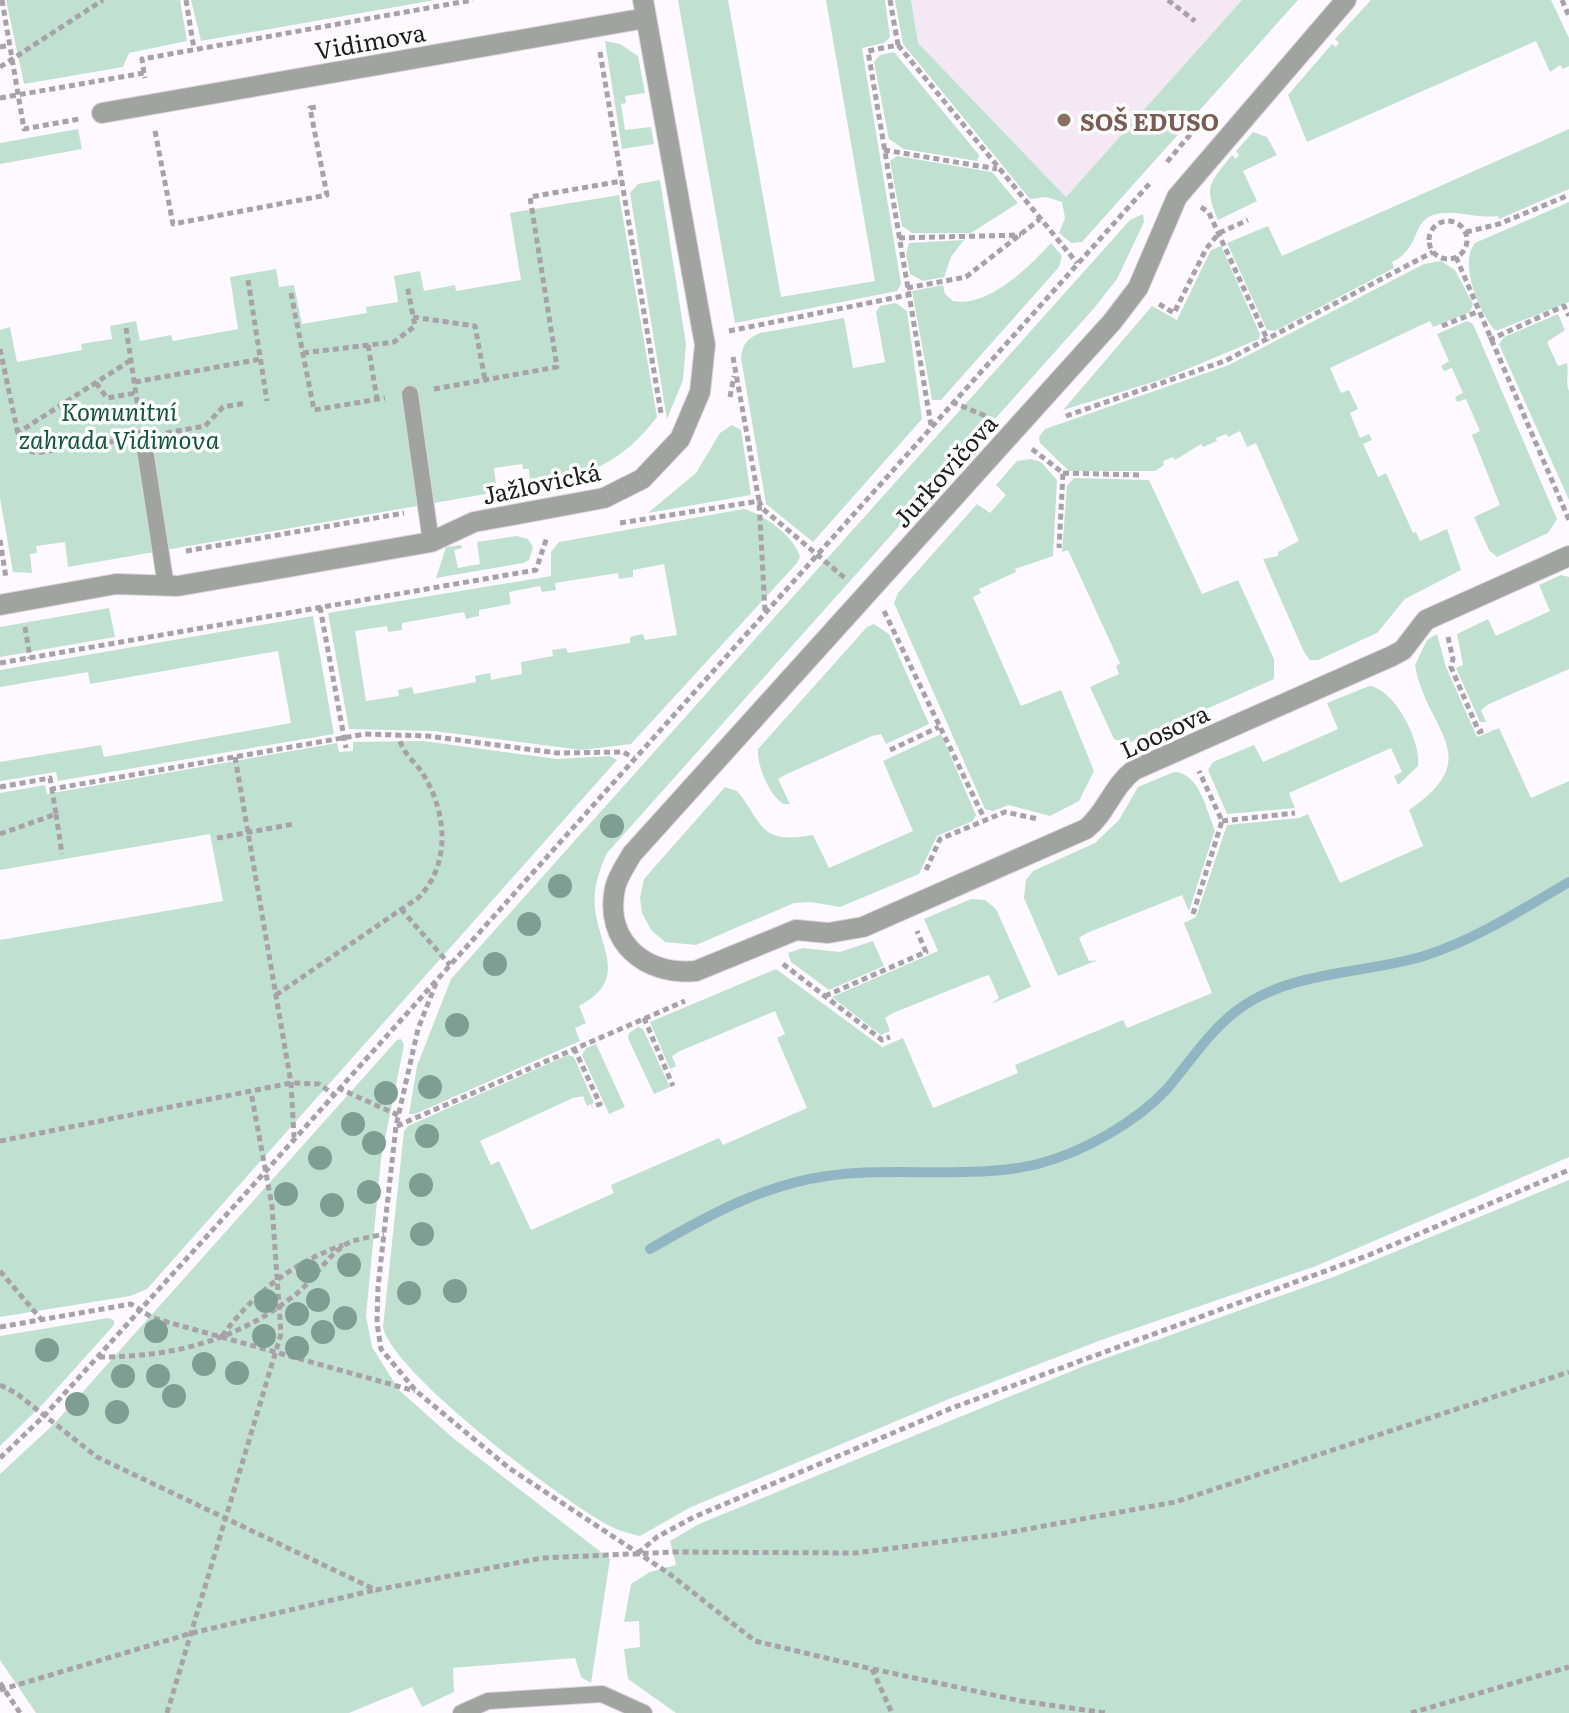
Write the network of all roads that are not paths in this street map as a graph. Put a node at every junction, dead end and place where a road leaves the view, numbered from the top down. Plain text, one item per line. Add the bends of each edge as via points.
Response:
1 (1346, 0) edge
2 (645, 9) edge
3 (94, 116) road end
4 (410, 394) road end
5 (143, 437) road end
6 (431, 542) junction
7 (1569, 556) edge
8 (166, 586) junction
9 (0, 605) edge
10 (649, 966) joint
11 (461, 1713) edge
12 (644, 1713) edge

1 - 10 street, Jurkovičova via 1177,197 1138,288 1112,322 625,866 615,888 616,918 634,955
2 - 3 street, Vidimova via 595,27
2 - 6 street, Jažlovická via 705,345 693,416 654,469 628,488 604,498 474,522
4 - 6 lane
5 - 8 lane
6 - 8 street, Jažlovická
7 - 10 street, Loosova via 1440,613 1418,627 1403,650 1392,656 1134,770 1086,829 863,927 828,933 796,930 696,971 662,972
8 - 9 street, Jažlovická via 116,584
11 - 12 lane via 488,1701 602,1694

